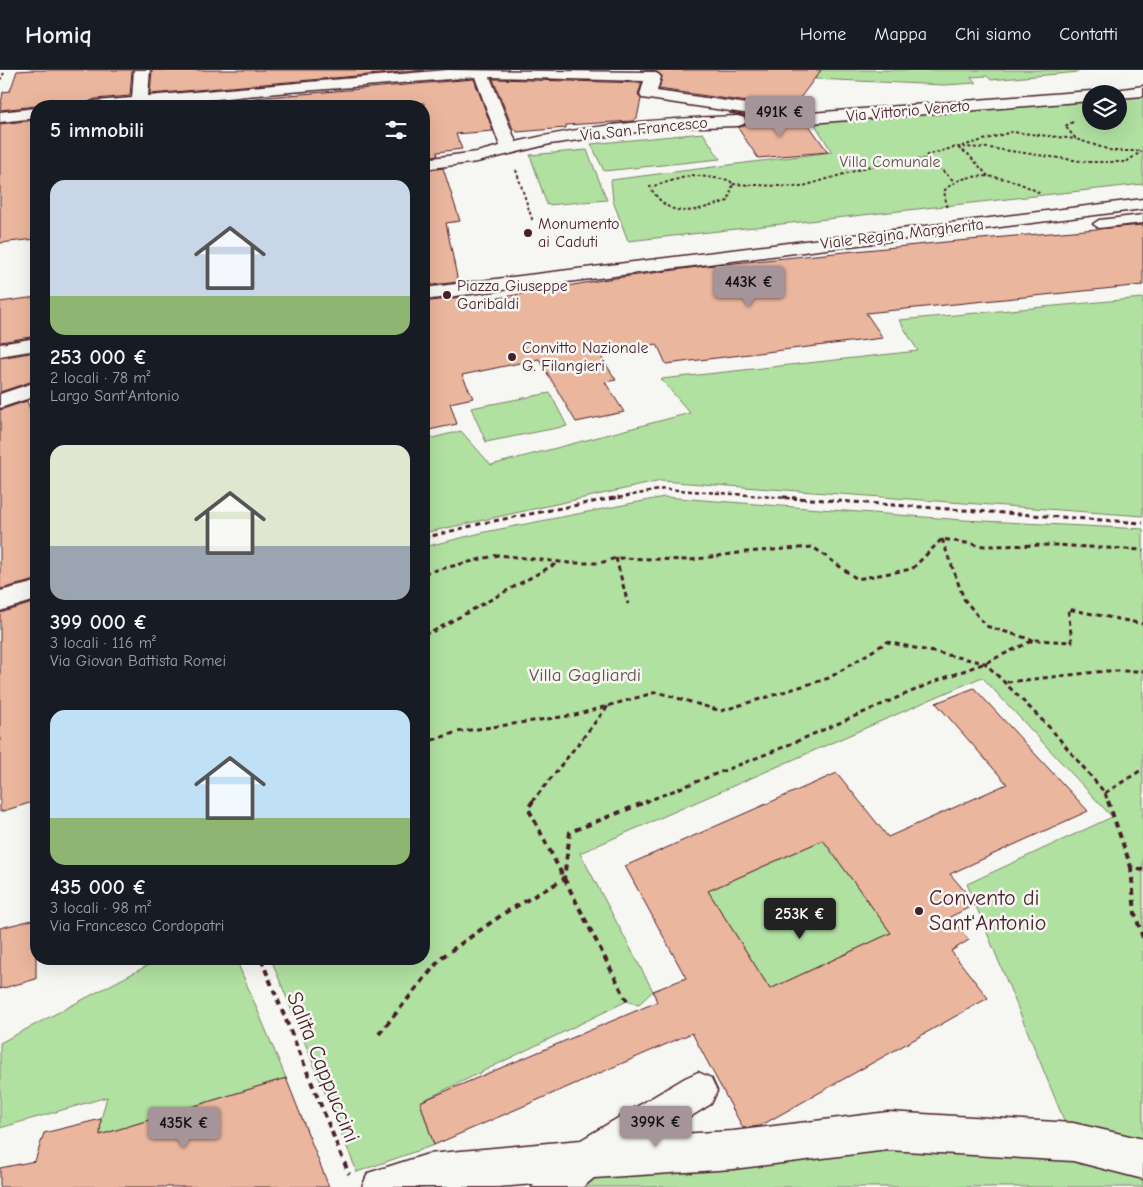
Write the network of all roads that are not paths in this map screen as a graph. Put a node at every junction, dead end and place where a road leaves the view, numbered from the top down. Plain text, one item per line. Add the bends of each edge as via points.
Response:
1 (142, 70) edge
2 (286, 70) edge
3 (480, 71) edge
4 (284, 88) junction
5 (1143, 92) edge
6 (1127, 93) edge
7 (1082, 97) edge
8 (139, 100) edge
9 (175, 100) edge
10 (282, 100) edge
11 (30, 114) edge
12 (0, 117) edge
13 (811, 118) junction
14 (510, 150) junction
15 (430, 163) edge
16 (1143, 204) edge
17 (1143, 219) edge
18 (1099, 224) dead end
19 (430, 293) edge
20 (30, 345) edge
21 (0, 350) edge
22 (30, 391) edge
23 (0, 401) edge
24 (30, 593) edge
25 (0, 601) edge
26 (698, 1091) dead end
27 (586, 1159) junction
28 (1143, 1159) edge
29 (367, 1183) edge
30 (552, 1187) edge

1 - 8 street
2 - 4 street
3 - 4 street
3 - 13 street, Via Vittorio Veneto via 653,77 648,95
3 - 14 street
4 - 9 street
4 - 10 street
5 - 6 street
7 - 13 street, Via Vittorio Veneto
11 - 12 street
13 - 14 street, Via San Francesco via 666,124 550,139
14 - 15 street, Via San Francesco
16 - 19 street, Viale Regina Margherita
17 - 18 lane
20 - 21 street
22 - 23 street
24 - 25 street
26 - 27 street
27 - 28 street via 733,1150 888,1131 1073,1142
27 - 29 street
27 - 30 street

